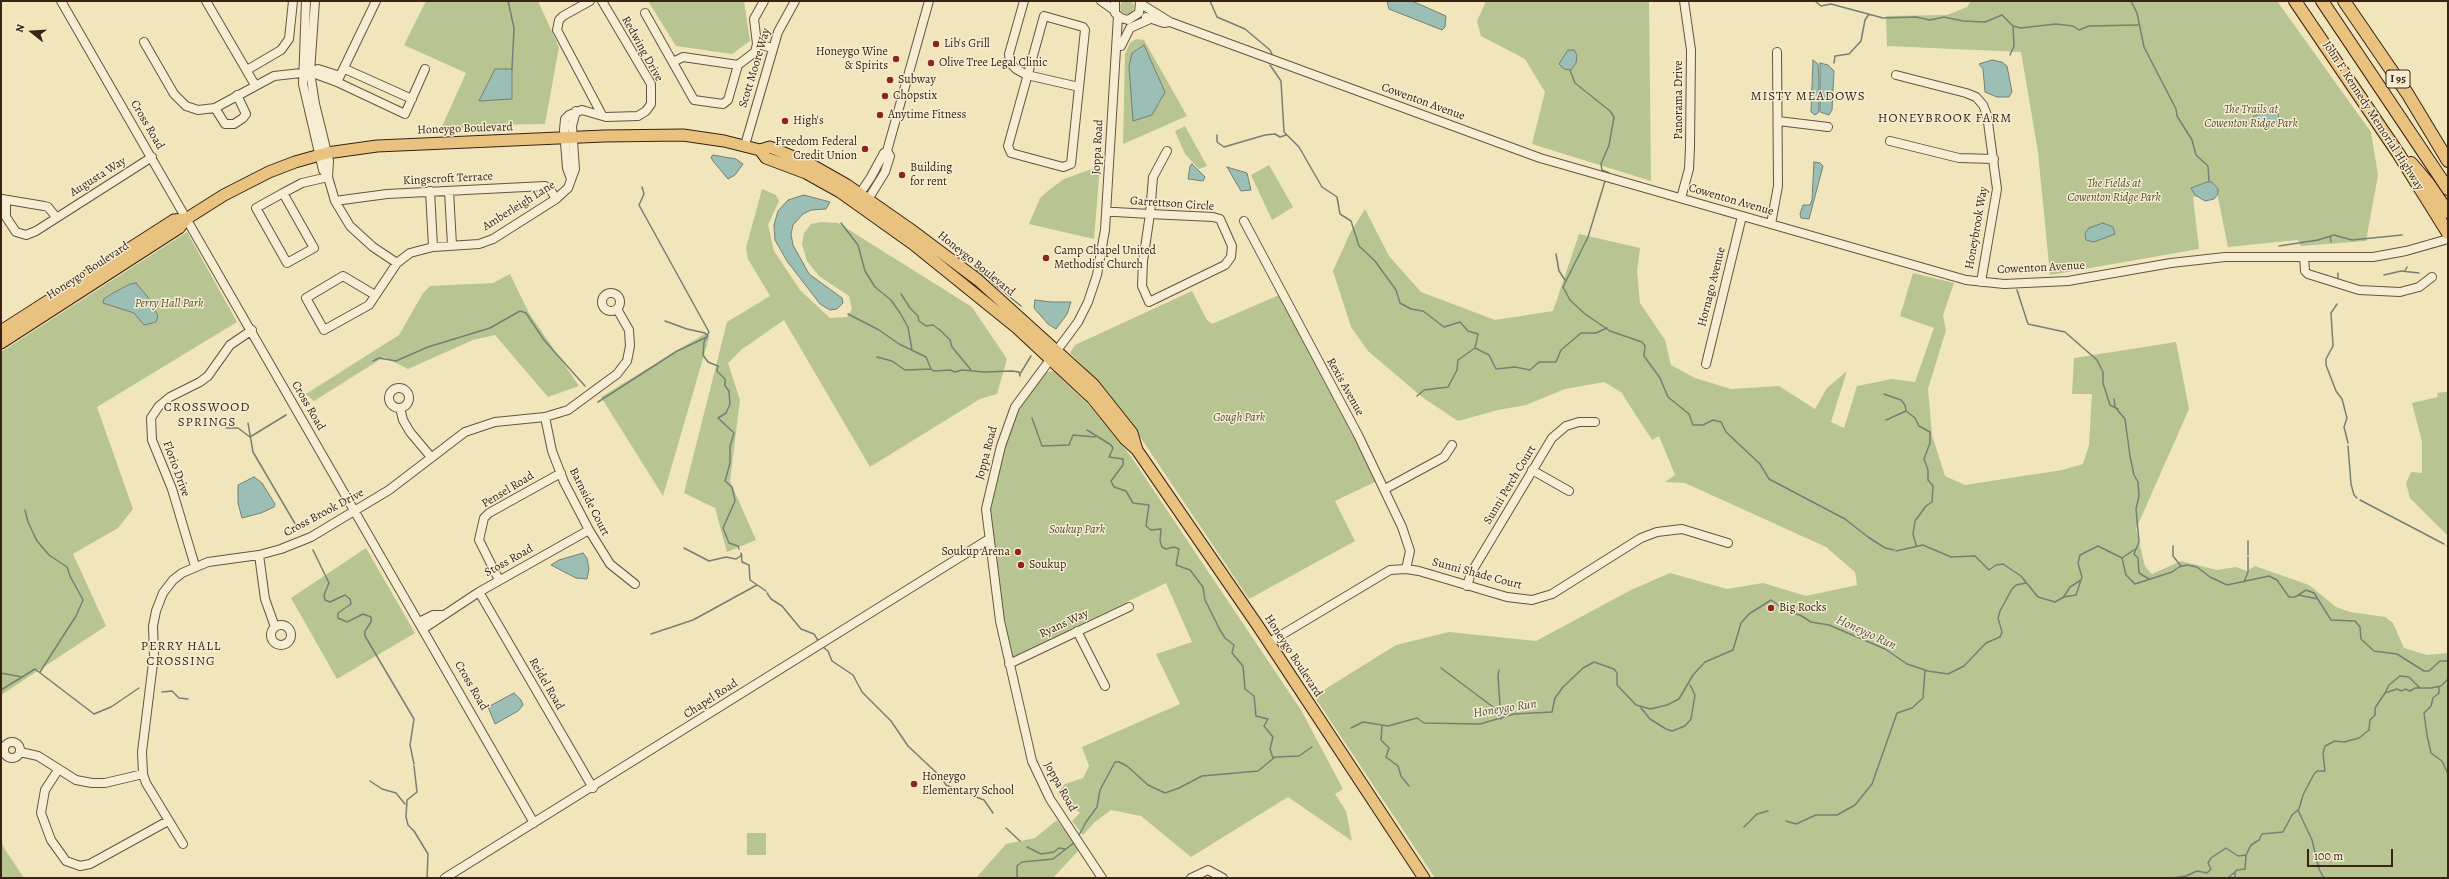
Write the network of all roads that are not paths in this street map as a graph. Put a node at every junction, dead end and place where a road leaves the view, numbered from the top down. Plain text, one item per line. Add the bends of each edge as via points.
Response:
1 (61, 1) edge
2 (206, 1) edge
3 (293, 1) edge
4 (306, 1) edge
5 (315, 1) edge
6 (376, 1) edge
7 (590, 1) edge
8 (602, 1) edge
9 (764, 1) edge
10 (795, 1) edge
11 (929, 1) edge
12 (1024, 1) edge
13 (1101, 1) edge
14 (1684, 1) edge
15 (2295, 1) edge
16 (2322, 1) edge
17 (2344, 1) edge
18 (1140, 3) edge
19 (1115, 9) edge
20 (646, 13) dead end
21 (1132, 18) junction
22 (1150, 18) junction
23 (1170, 22) junction
24 (1118, 36) junction
25 (144, 42) dead end
26 (756, 48) junction
27 (771, 52) junction
28 (1777, 52) dead end
29 (673, 62) junction
30 (1115, 64) junction
31 (738, 65) junction
32 (425, 69) dead end
33 (248, 70) junction
34 (306, 73) junction
35 (1028, 74) junction
36 (341, 75) junction
37 (1896, 75) dead end
38 (255, 85) junction
39 (1079, 87) junction
40 (237, 95) junction
41 (412, 99) junction
42 (215, 108) junction
43 (602, 115) junction
44 (1778, 120) junction
45 (1828, 127) dead end
46 (569, 137) junction
47 (1890, 141) dead end
48 (745, 145) junction
49 (1167, 151) dead end
50 (2398, 153) junction
51 (322, 154) junction
52 (152, 157) junction
53 (1994, 159) junction
54 (2448, 160) edge
55 (328, 177) junction
56 (2448, 189) edge
57 (449, 191) junction
58 (430, 192) junction
59 (283, 193) junction
60 (1681, 198) junction
61 (556, 199) junction
62 (4, 200) edge
63 (335, 201) junction
64 (861, 201) junction
65 (1107, 212) junction
66 (2448, 212) edge
67 (1150, 214) junction
68 (1742, 216) junction
69 (56, 217) junction
70 (186, 218) junction
71 (1244, 221) dead end
72 (1771, 224) junction
73 (2448, 233) edge
74 (2448, 239) edge
75 (452, 245) junction
76 (433, 246) junction
77 (2304, 257) junction
78 (397, 263) junction
79 (2432, 277) dead end
80 (1981, 282) junction
81 (375, 295) junction
82 (617, 309) dead end
83 (252, 330) junction
84 (1, 331) edge
85 (1, 343) edge
86 (1054, 354) junction
87 (1706, 364) dead end
88 (400, 408) dead end
89 (545, 417) junction
90 (1595, 422) dead end
91 (1452, 445) dead end
92 (431, 457) junction
93 (1532, 470) junction
94 (561, 473) junction
95 (1385, 489) junction
96 (1568, 491) dead end
97 (355, 510) junction
98 (589, 530) junction
99 (989, 539) junction
100 (1728, 543) dead end
101 (259, 555) junction
102 (195, 566) junction
103 (1406, 569) junction
104 (499, 580) junction
105 (635, 584) dead end
106 (1468, 586) junction
107 (479, 592) junction
108 (1129, 607) dead end
109 (421, 625) junction
110 (275, 627) dead end
111 (1077, 631) junction
112 (1268, 643) junction
113 (1010, 664) junction
114 (1105, 686) dead end
115 (20, 752) dead end
116 (58, 770) junction
117 (143, 774) junction
118 (593, 788) junction
119 (168, 821) junction
120 (534, 823) junction
121 (183, 844) dead end
122 (445, 878) edge
123 (1102, 878) edge
124 (1191, 878) edge
125 (1223, 878) edge
126 (1424, 878) edge

1 - 52 street, Cross Road
2 - 33 street
3 - 33 street via 289,39 281,50
4 - 34 street
5 - 34 street
6 - 36 street
7 - 43 street via 563,16 559,20 557,30
8 - 43 street, Redwing Drive via 651,84 652,95 651,104 638,116
9 - 26 street via 754,19
10 - 27 street, Scott Moore Way via 778,32
11 - 64 street via 887,151 890,156 885,172
12 - 35 street via 1009,54 1010,62 1016,69
13 - 19 street
14 - 60 street, Panorama Drive via 1691,50 1690,147 1689,169
15 - 50 highway, John F. Kennedy Memorial Highway
16 - 56 highway
17 - 54 highway, I 95 via 2407,93
18 - 21 street, Joppa Road
18 - 23 street, Cowenton Avenue
19 - 21 street
19 - 24 street, Joppa Road
20 - 29 street
21 - 22 street, Cowenton Avenue
21 - 24 street, Joppa Road
22 - 23 street, Cowenton Avenue via 1164,23
22 - 30 street via 1134,25 1126,32 1118,62
23 - 60 street, Cowenton Avenue via 1540,158
24 - 30 street, Joppa Road
25 - 42 street via 180,101 198,110
26 - 27 street
26 - 31 street
27 - 48 street, Scott Moore Way
28 - 44 street
29 - 31 street via 683,57
29 - 31 street via 694,100 723,104 728,100
30 - 65 street, Joppa Road
32 - 41 street
33 - 38 street
34 - 36 street via 318,69
34 - 38 street via 274,76
34 - 51 street via 315,104
35 - 39 street
35 - 39 street via 1044,16 1083,27 1085,30
35 - 39 street via 1008,151 1063,167 1071,164
36 - 41 street
36 - 41 street via 405,114
37 - 53 street, Honeybrook Way via 1966,93 1980,101 1987,115
38 - 40 street
40 - 42 street
40 - 42 street via 246,114 234,124 225,124
43 - 46 street, Redwing Drive via 576,111
44 - 45 street
44 - 72 street via 1778,192
46 - 48 main road, Honeygo Boulevard via 683,135
46 - 51 main road, Honeygo Boulevard via 377,146
46 - 61 street, Amberleigh Lane via 575,169 568,188
47 - 53 street via 1960,158
48 - 64 main road, Honeygo Boulevard via 760,150 770,147 810,164
49 - 67 street via 1154,172
50 - 66 highway via 2419,172
50 - 73 highway, John F. Kennedy Memorial Highway
51 - 55 street via 330,171
51 - 70 main road, Honeygo Boulevard via 244,184
52 - 69 street, Augusta Way
52 - 70 street, Cross Road
53 - 80 street, Honeybrook Way via 1997,196 1982,264
55 - 59 street via 302,183
55 - 63 street
57 - 58 street, Kingscroft Terrace
57 - 61 street, Kingscroft Terrace via 545,186
57 - 75 street
58 - 63 street, Kingscroft Terrace
58 - 76 street
59 - 59 street via 256,208 287,263 314,248
60 - 68 street, Cowenton Avenue
61 - 75 street, Amberleigh Lane via 493,239 479,244
62 - 69 street, Augusta Way via 48,207
62 - 69 street, Augusta Way via 6,217 16,232 22,234 32,233
63 - 78 street via 350,226 373,247
64 - 86 main road, Honeygo Boulevard via 959,264
65 - 67 street, Garrettson Circle
65 - 86 street, Joppa Road via 1102,250 1092,292 1078,322
67 - 67 street, Garrettson Circle via 1141,278 1149,302 1220,269 1228,262 1232,246 1223,223 1218,218
68 - 72 street, Cowenton Avenue
68 - 87 street, Hornago Avenue
70 - 83 street, Cross Road
70 - 84 main road, Honeygo Boulevard via 174,220
70 - 85 main road, Honeygo Boulevard via 179,228
71 - 95 street, Rexis Avenue
72 - 80 street, Cowenton Avenue via 1919,268
74 - 77 street, Cowenton Avenue via 2373,257
75 - 76 street, Amberleigh Lane
76 - 78 street, Amberleigh Lane via 410,253
77 - 79 street via 2305,271 2308,274 2359,290 2388,293 2405,291 2419,287
77 - 80 street, Cowenton Avenue via 2212,257 2068,281
78 - 81 street, Amberleigh Lane
81 - 81 street, Amberleigh Lane via 369,304 324,330 306,298 343,276
82 - 89 street, Cross Brook Drive via 626,322 630,338 629,355 624,366 568,410
83 - 97 street, Cross Road
83 - 102 street, Florio Drive via 230,346 208,376 170,397 159,406 151,418 152,440 172,489
86 - 99 street, Joppa Road via 1018,401 1006,428 988,498 986,518
86 - 112 main road, Honeygo Boulevard via 1093,384 1114,408 1132,433 1137,450
88 - 92 street via 410,432
89 - 92 street, Cross Brook Drive via 509,420 482,426 465,432
89 - 94 street, Barnside Court via 552,451
90 - 93 street, Sunni Perch Court via 1579,422 1560,430
91 - 95 street via 1444,457
92 - 97 street, Cross Brook Drive via 389,490
93 - 96 street
93 - 106 street, Sunni Perch Court via 1471,573
94 - 98 street, Barnside Court
94 - 104 street, Pensel Road via 484,518 479,540
95 - 103 street, Rexis Avenue via 1407,538 1410,551
97 - 101 street, Cross Brook Drive via 311,537
97 - 109 street, Cross Road
98 - 104 street, Stoss Road
98 - 105 street, Barnside Court via 610,564
99 - 113 street, Joppa Road via 1000,621
99 - 118 street, Chapel Road
100 - 106 street, Sunni Shade Court via 1682,530 1658,532 1641,538 1552,594 1532,600 1507,597
101 - 102 street, Cross Brook Drive
101 - 110 street via 264,599
102 - 117 street, Cross Brook Drive via 173,580 163,593 156,611 153,626 154,656 142,752
103 - 106 street, Sunni Shade Court
103 - 112 street, Sunni Shade Court via 1390,570
104 - 107 street, Stoss Road
107 - 109 street, Stoss Road via 436,621
107 - 118 street, Reidel Road
108 - 111 street, Ryans Way
109 - 120 street, Cross Road
111 - 113 street, Ryans Way
111 - 114 street
112 - 126 main road, Honeygo Boulevard
113 - 123 street, Joppa Road via 1035,770 1050,799
115 - 116 street via 38,756
116 - 117 street via 76,780 92,783 105,783
116 - 119 street via 45,790 41,812 50,840 66,861 80,866 90,864
117 - 119 street, Cross Brook Drive
118 - 120 street, Chapel Road
119 - 121 street, Cross Brook Drive
120 - 122 street, Chapel Road
124 - 125 street via 1208,870

